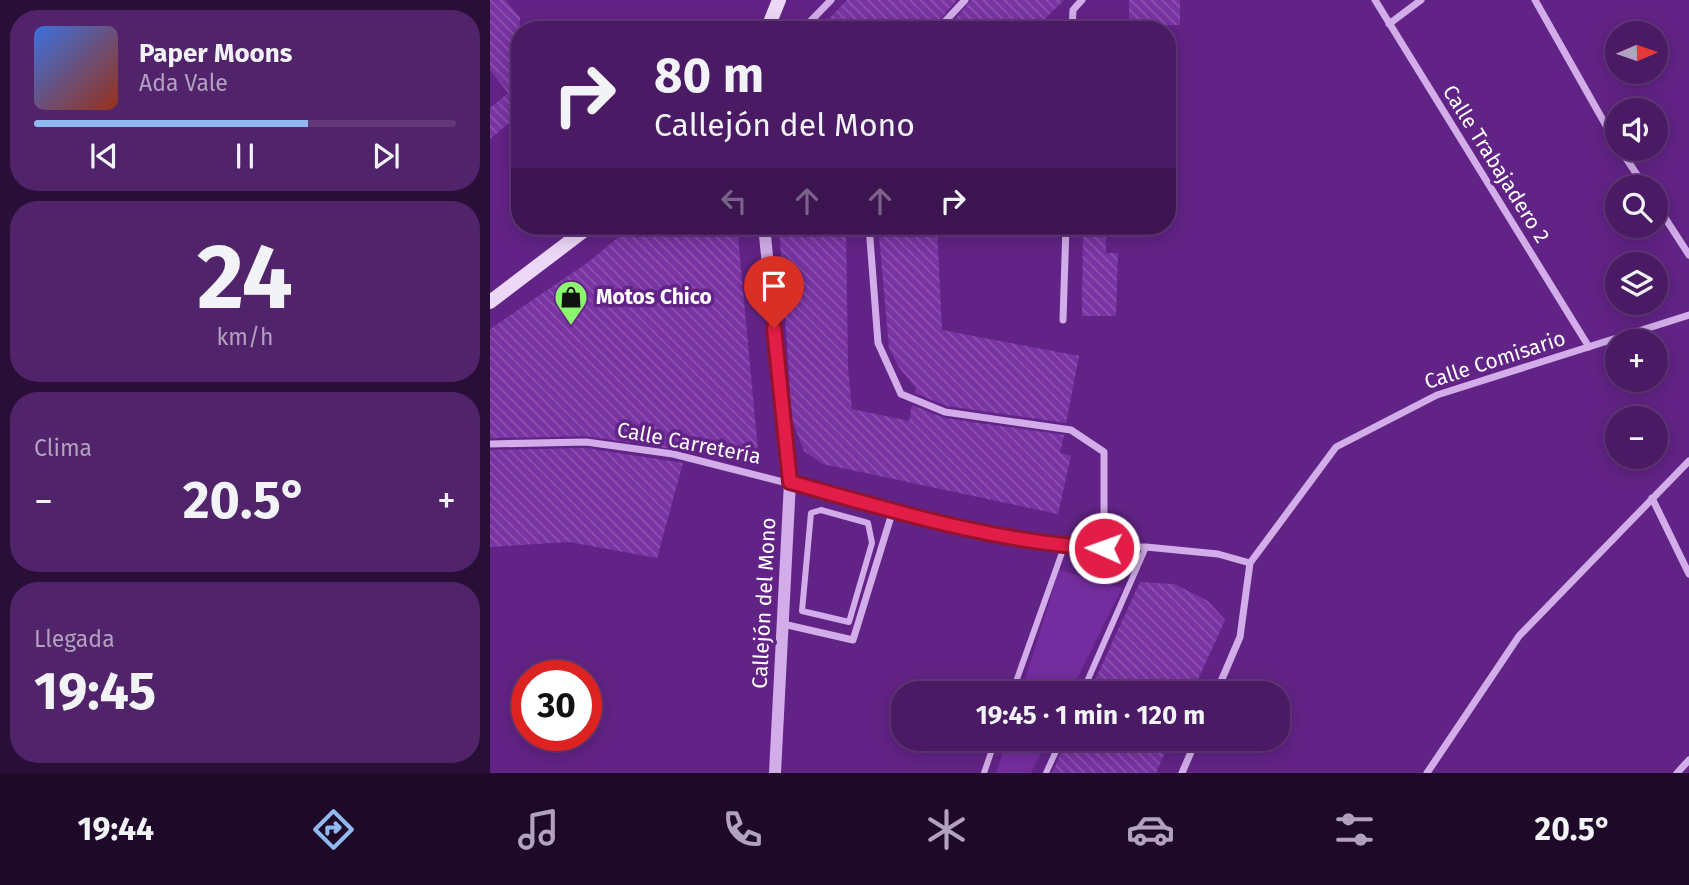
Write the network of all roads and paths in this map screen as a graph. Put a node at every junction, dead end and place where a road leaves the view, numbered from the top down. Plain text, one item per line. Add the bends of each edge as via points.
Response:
1 (779, 0) edge
2 (831, 0) edge
3 (965, 0) edge
4 (1082, 0) edge
5 (1374, 0) edge
6 (1421, 0) edge
7 (1535, 0) edge
8 (771, 21) edge
9 (811, 21) edge
10 (945, 21) edge
11 (1072, 21) edge
12 (1389, 24) junction
13 (1605, 124) edge
14 (1668, 223) edge
15 (578, 235) edge
16 (765, 235) edge
17 (870, 235) edge
18 (1066, 235) edge
19 (1689, 255) edge
20 (490, 302) edge
21 (1689, 315) edge
22 (1063, 320) dead end
23 (1589, 347) junction
24 (490, 444) edge
25 (1689, 461) edge
26 (790, 482) junction
27 (1652, 498) junction
28 (821, 510) joint
29 (893, 510) junction
30 (1064, 547) junction
31 (1146, 547) junction
32 (1104, 548) junction
33 (1250, 563) junction
34 (1689, 573) edge
35 (783, 624) junction
36 (1017, 681) edge
37 (1087, 681) edge
38 (1221, 681) edge
39 (992, 751) edge
40 (1056, 751) edge
41 (1191, 751) edge
42 (1689, 760) edge
43 (775, 773) edge
44 (984, 773) edge
45 (1046, 773) edge
46 (1182, 773) edge
47 (1427, 773) edge
48 (1677, 773) edge

1 - 8 main road
2 - 9 street
3 - 10 street
4 - 11 street via 1073,10
5 - 12 street, Calle Trabajadero 2
6 - 12 street
7 - 13 street
12 - 23 street, Calle Trabajadero 2
14 - 19 street
15 - 20 main road
16 - 26 street, Callejón del Mono
17 - 32 street via 878,343 901,394 945,412 1071,430 1104,452
18 - 22 street
21 - 23 street, Calle Comisario
23 - 33 street, Calle Comisario via 1437,395 1335,447
24 - 26 street, Calle Carretería via 586,442 673,454
25 - 27 street
26 - 29 street, Calle Carretería
26 - 35 street, Callejón del Mono
27 - 34 street
27 - 47 street via 1519,636
28 - 28 street via 868,523 871,530 872,543 849,622 802,611 811,513
29 - 30 street, Calle Carretería
29 - 35 street via 853,640
30 - 32 street, Calle Carretería
30 - 36 street
31 - 32 street, Calle Carretería
31 - 33 street, Calle Carretería via 1218,554
31 - 37 street
33 - 38 street via 1240,637
35 - 43 street, Callejón del Mono
39 - 44 street
40 - 45 street
41 - 46 street
42 - 48 street

